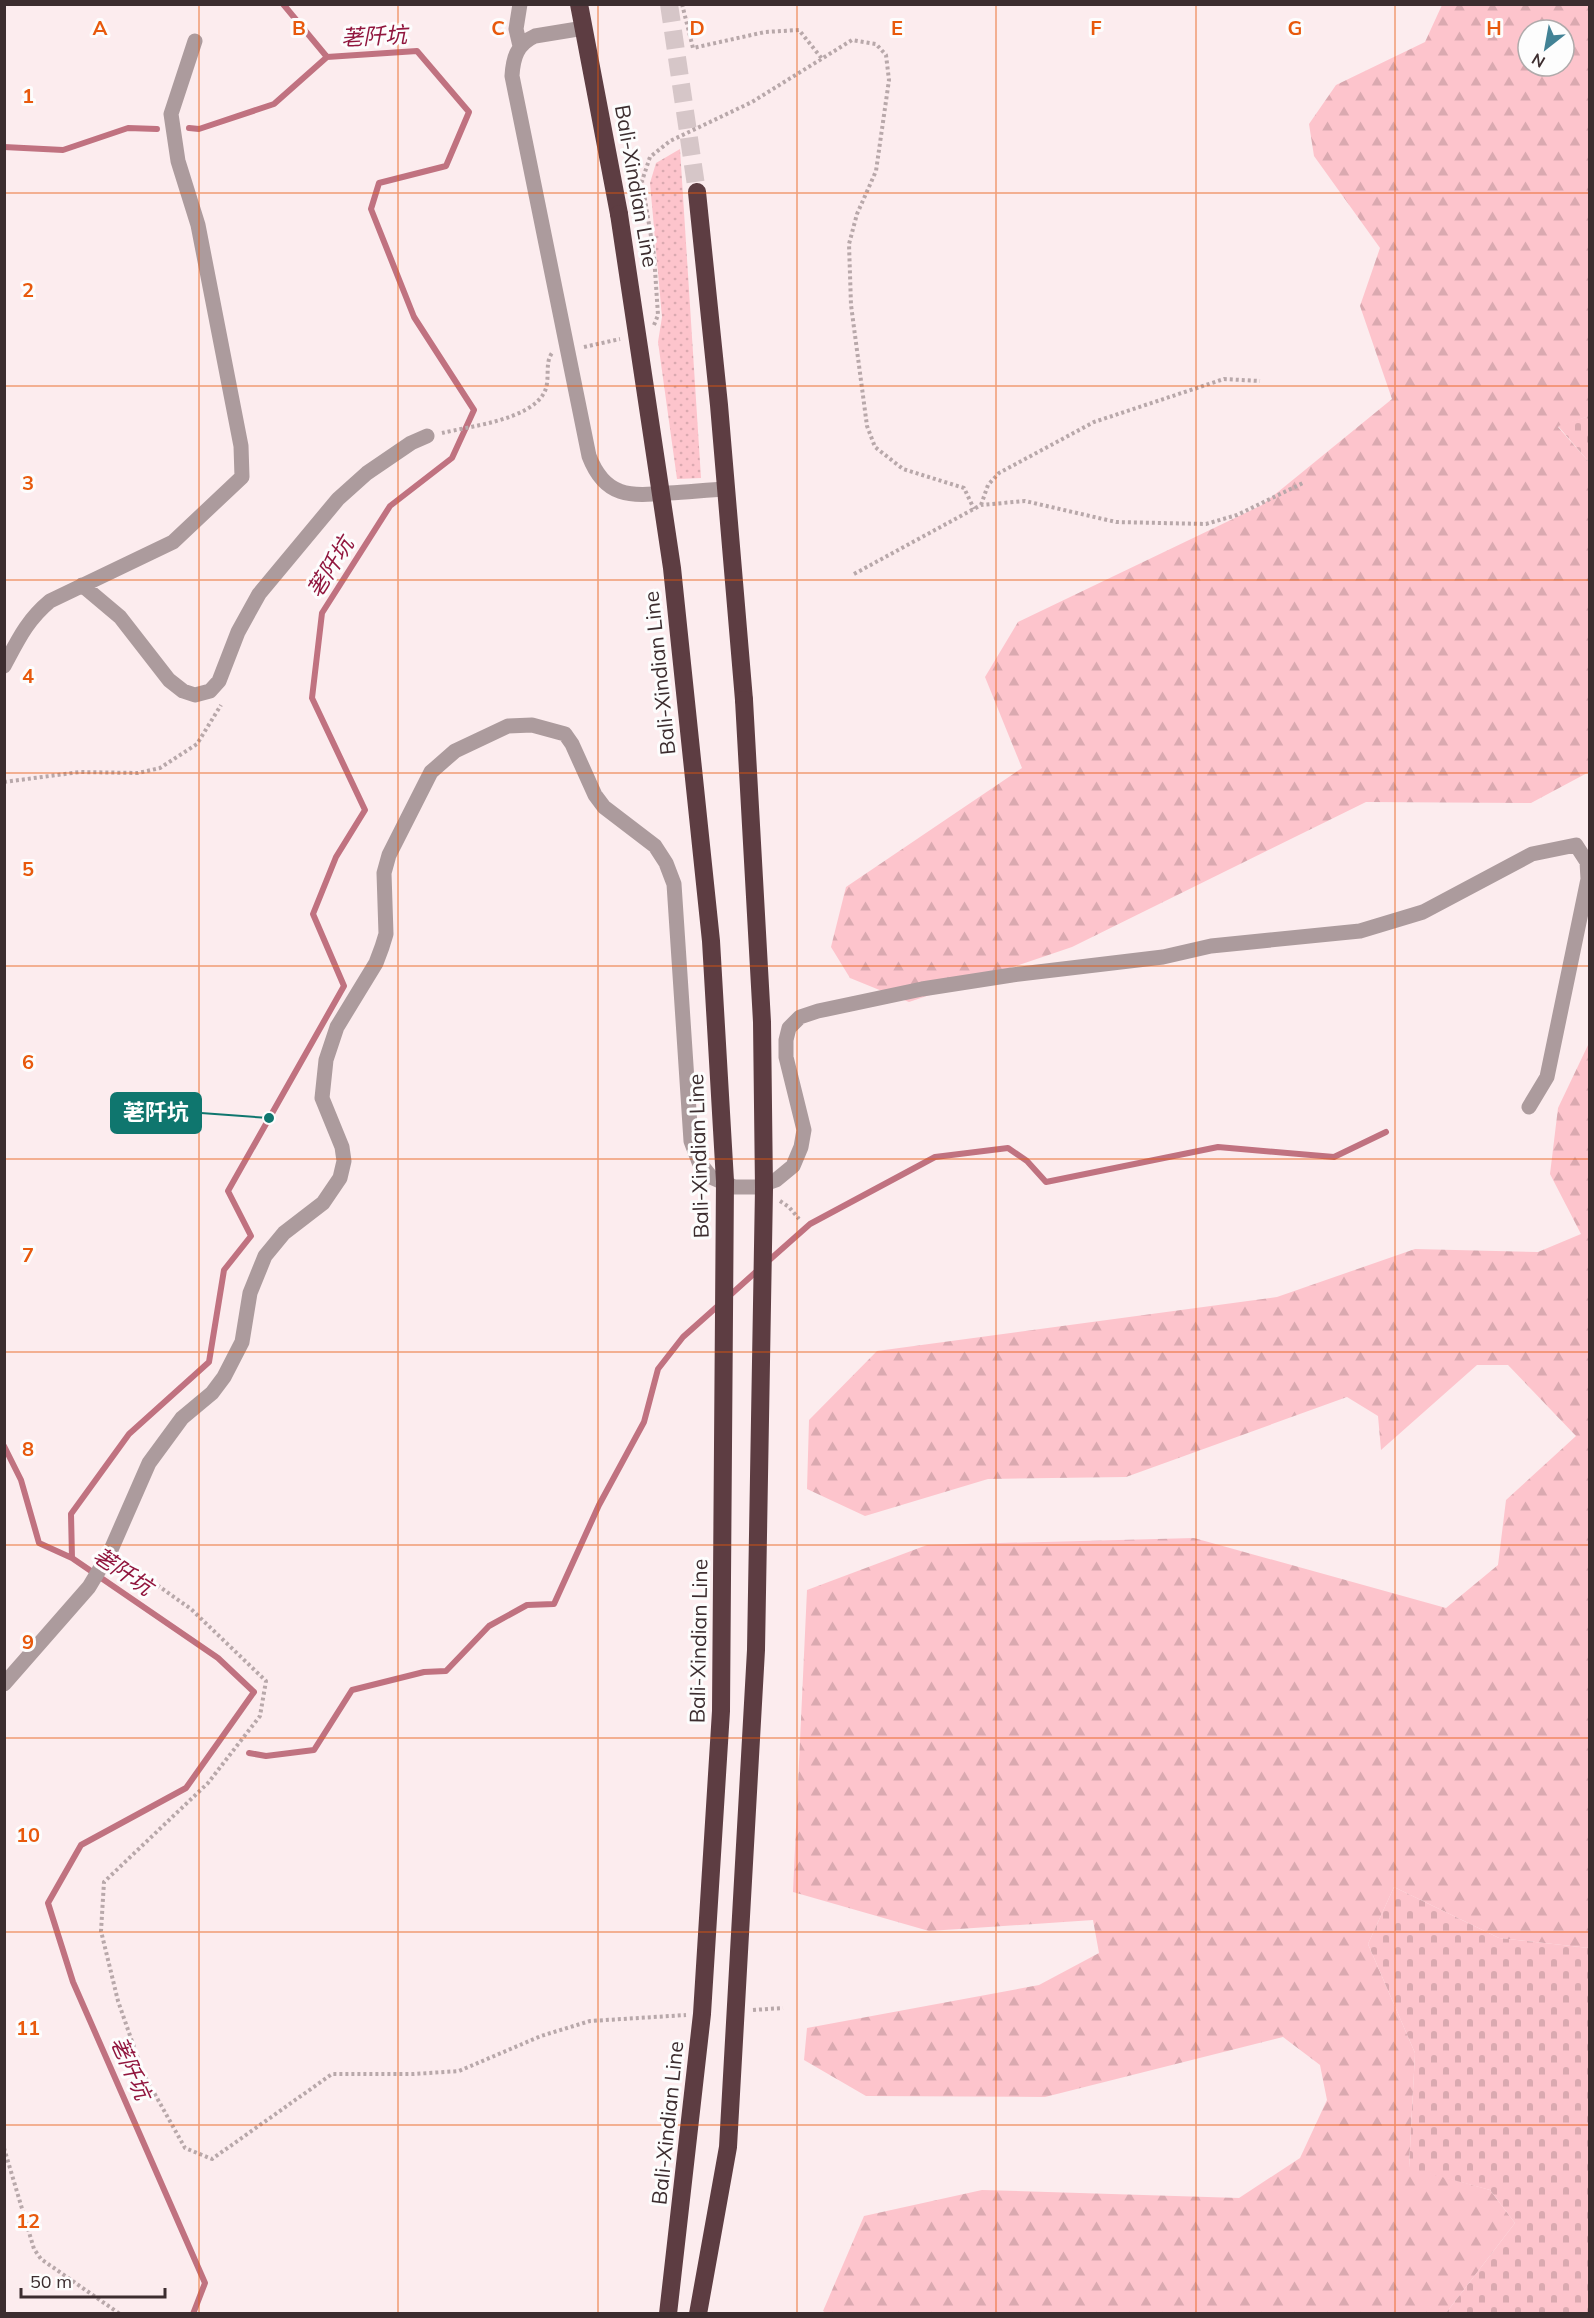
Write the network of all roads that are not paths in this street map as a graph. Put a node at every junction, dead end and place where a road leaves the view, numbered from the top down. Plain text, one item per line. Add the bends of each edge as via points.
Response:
1 (520, 4) edge
2 (579, 4) edge
3 (584, 28) junction
4 (195, 41) dead end
5 (520, 46) junction
6 (697, 192) tunnel mouth
7 (427, 436) road end
8 (726, 489) junction
9 (82, 585) junction
10 (4, 666) edge
11 (1529, 1107) dead end
12 (4, 1684) edge
13 (668, 2313) edge
14 (698, 2313) edge

1 - 5 street via 516,29
2 - 3 highway, Bali-Xindian Line
3 - 5 street via 535,36
3 - 13 highway, Bali-Xindian Line, bridge via 619,214 672,568 711,941 725,1181 721,1711 702,2014
4 - 9 street via 171,114 178,161 198,225 241,446 242,477 173,542
5 - 8 street via 513,65 514,90 595,471 607,485 638,496
6 - 8 highway
7 - 9 street via 367,472 338,499 260,594 238,632 219,681 210,691 195,695 169,680 120,617
8 - 14 highway, bridge via 744,700 762,1046 764,1189 756,1650 728,2147
9 - 10 street via 34,614
11 - 12 street via 1547,1077 1588,879 1587,862 1576,845 1532,854 1423,912 1360,931 1211,946 1163,957 1012,975 922,989 800,1017 789,1028 786,1057 804,1130 801,1147 793,1166 776,1180 756,1187 734,1187 711,1177 699,1162 692,1141 674,884 666,863 655,846 604,807 565,734 531,724 508,726 455,751 431,772 389,855 384,873 386,934 376,963 330,1042 323,1078 322,1098 342,1148 340,1178 323,1203 284,1233 265,1256 250,1293 237,1354 212,1393 182,1419 149,1463 109,1555 89,1587

